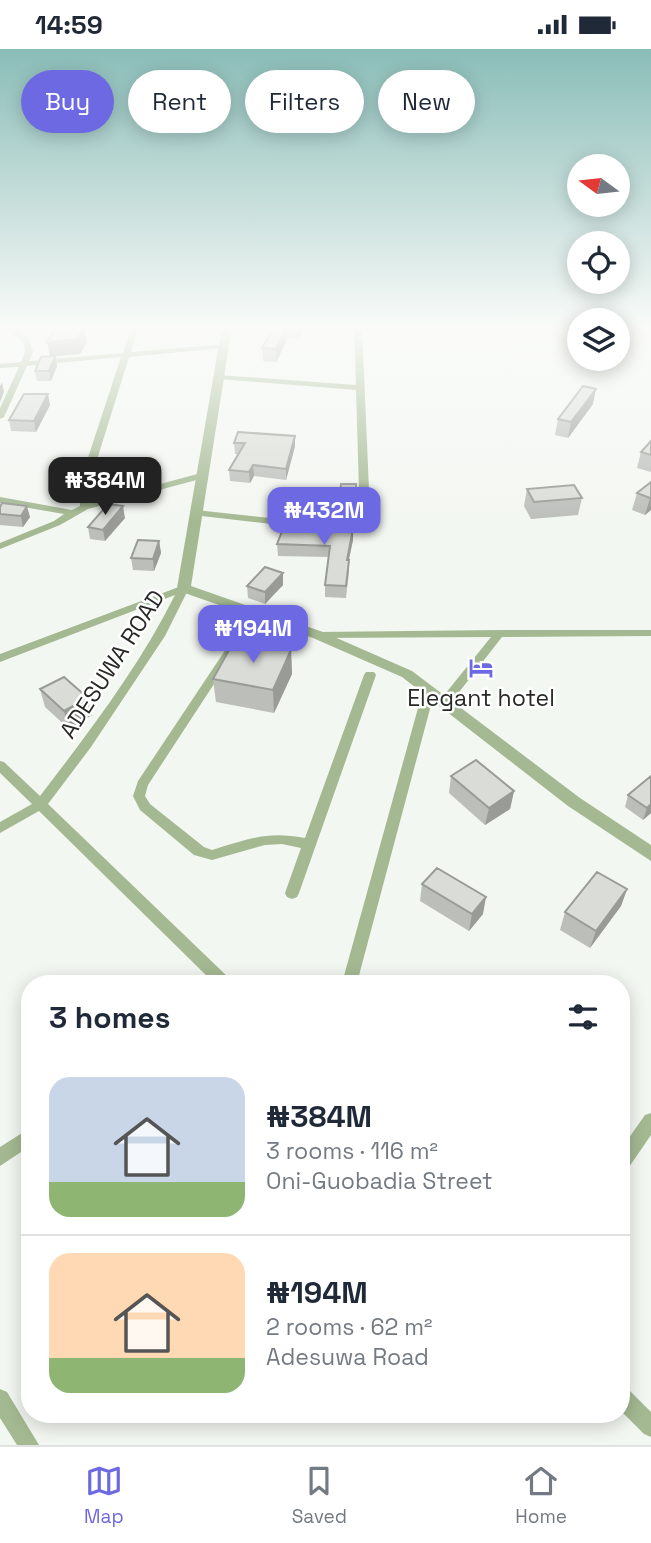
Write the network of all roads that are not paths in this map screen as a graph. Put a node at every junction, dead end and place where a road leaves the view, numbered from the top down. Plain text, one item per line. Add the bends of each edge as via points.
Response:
1 (12, 392) edge
2 (115, 392) edge
3 (215, 392) edge
4 (359, 392) edge
5 (0, 417) edge
6 (201, 477) junction
7 (0, 500) edge
8 (85, 507) junction
9 (73, 513) junction
10 (196, 513) junction
11 (0, 545) edge
12 (184, 588) junction
13 (256, 612) junction
14 (500, 633) junction
15 (651, 633) edge
16 (318, 635) junction
17 (0, 658) edge
18 (370, 675) dead end
19 (429, 690) junction
20 (445, 702) junction
21 (0, 765) edge
22 (40, 805) junction
23 (0, 828) edge
24 (310, 844) junction
25 (651, 854) edge
26 (292, 893) dead end
27 (216, 975) edge
28 (351, 975) edge
29 (651, 1121) edge
30 (21, 1142) edge
31 (630, 1151) edge
32 (0, 1157) edge
33 (0, 1399) edge
34 (630, 1405) edge
35 (651, 1427) edge
36 (29, 1445) edge

1 - 5 street
2 - 8 street via 85,482
3 - 6 street, ADESUWA ROAD
4 - 10 street via 365,490 362,523 343,529
6 - 8 street
6 - 10 street, ADESUWA ROAD
7 - 9 street
8 - 9 street
9 - 11 street
10 - 12 street, ADESUWA ROAD
12 - 13 street
12 - 17 street
12 - 22 street, ADESUWA ROAD via 134,676
13 - 16 street
13 - 24 street via 142,784 139,796 145,807 199,851 212,855 265,840
14 - 15 street
14 - 16 street
14 - 20 street
16 - 19 street via 384,661
18 - 24 street
19 - 20 street
19 - 28 street
20 - 25 street via 574,802
21 - 22 street
22 - 23 street
22 - 27 street
24 - 26 street
29 - 31 street
30 - 32 street
33 - 36 street
34 - 35 street

